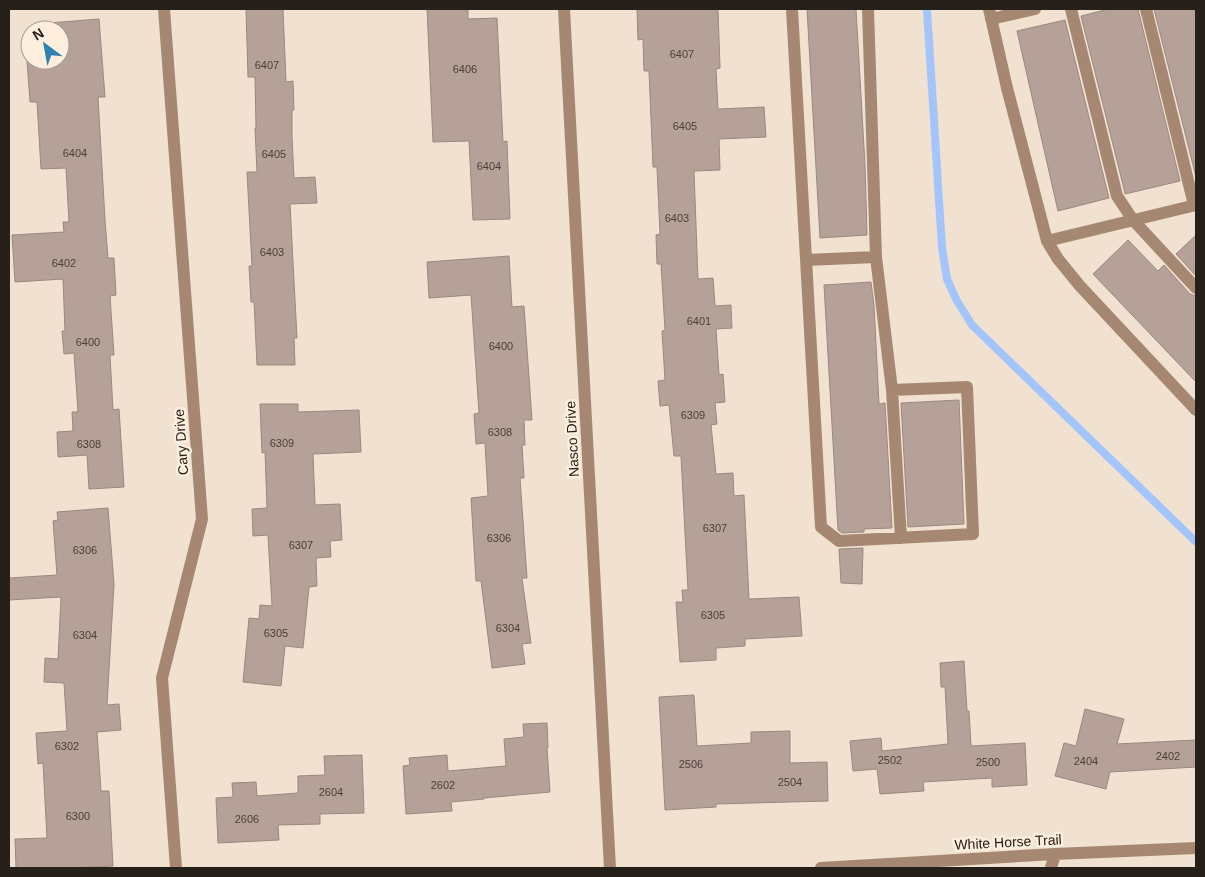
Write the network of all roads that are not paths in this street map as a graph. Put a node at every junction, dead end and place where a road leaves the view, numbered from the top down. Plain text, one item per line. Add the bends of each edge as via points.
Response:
1 (164, 9) edge
2 (564, 9) edge
3 (792, 9) edge
4 (868, 9) edge
5 (1035, 9) edge
6 (1070, 9) edge
7 (1146, 9) edge
8 (990, 14) edge
9 (1195, 205) edge
10 (1133, 220) junction
11 (1047, 241) junction
12 (876, 257) junction
13 (806, 260) junction
14 (1196, 288) edge
15 (892, 390) junction
16 (1196, 410) edge
17 (901, 538) junction
18 (1196, 848) edge
19 (1055, 854) junction
20 (176, 868) edge
21 (610, 868) edge
22 (821, 868) edge
23 (1051, 868) edge

1 - 20 street, Cary Drive via 202,519 162,678
2 - 21 street, Nasco Drive
3 - 13 street
4 - 12 street
5 - 8 street
6 - 10 street via 1117,196
7 - 9 street
8 - 11 street
9 - 10 street
10 - 11 street
10 - 14 street
11 - 16 street via 1080,286
12 - 13 street
12 - 15 street
13 - 17 street via 820,527 839,541
15 - 17 street
15 - 17 street via 967,386 973,534
18 - 19 street, White Horse Trail
19 - 22 street, White Horse Trail
19 - 23 street

